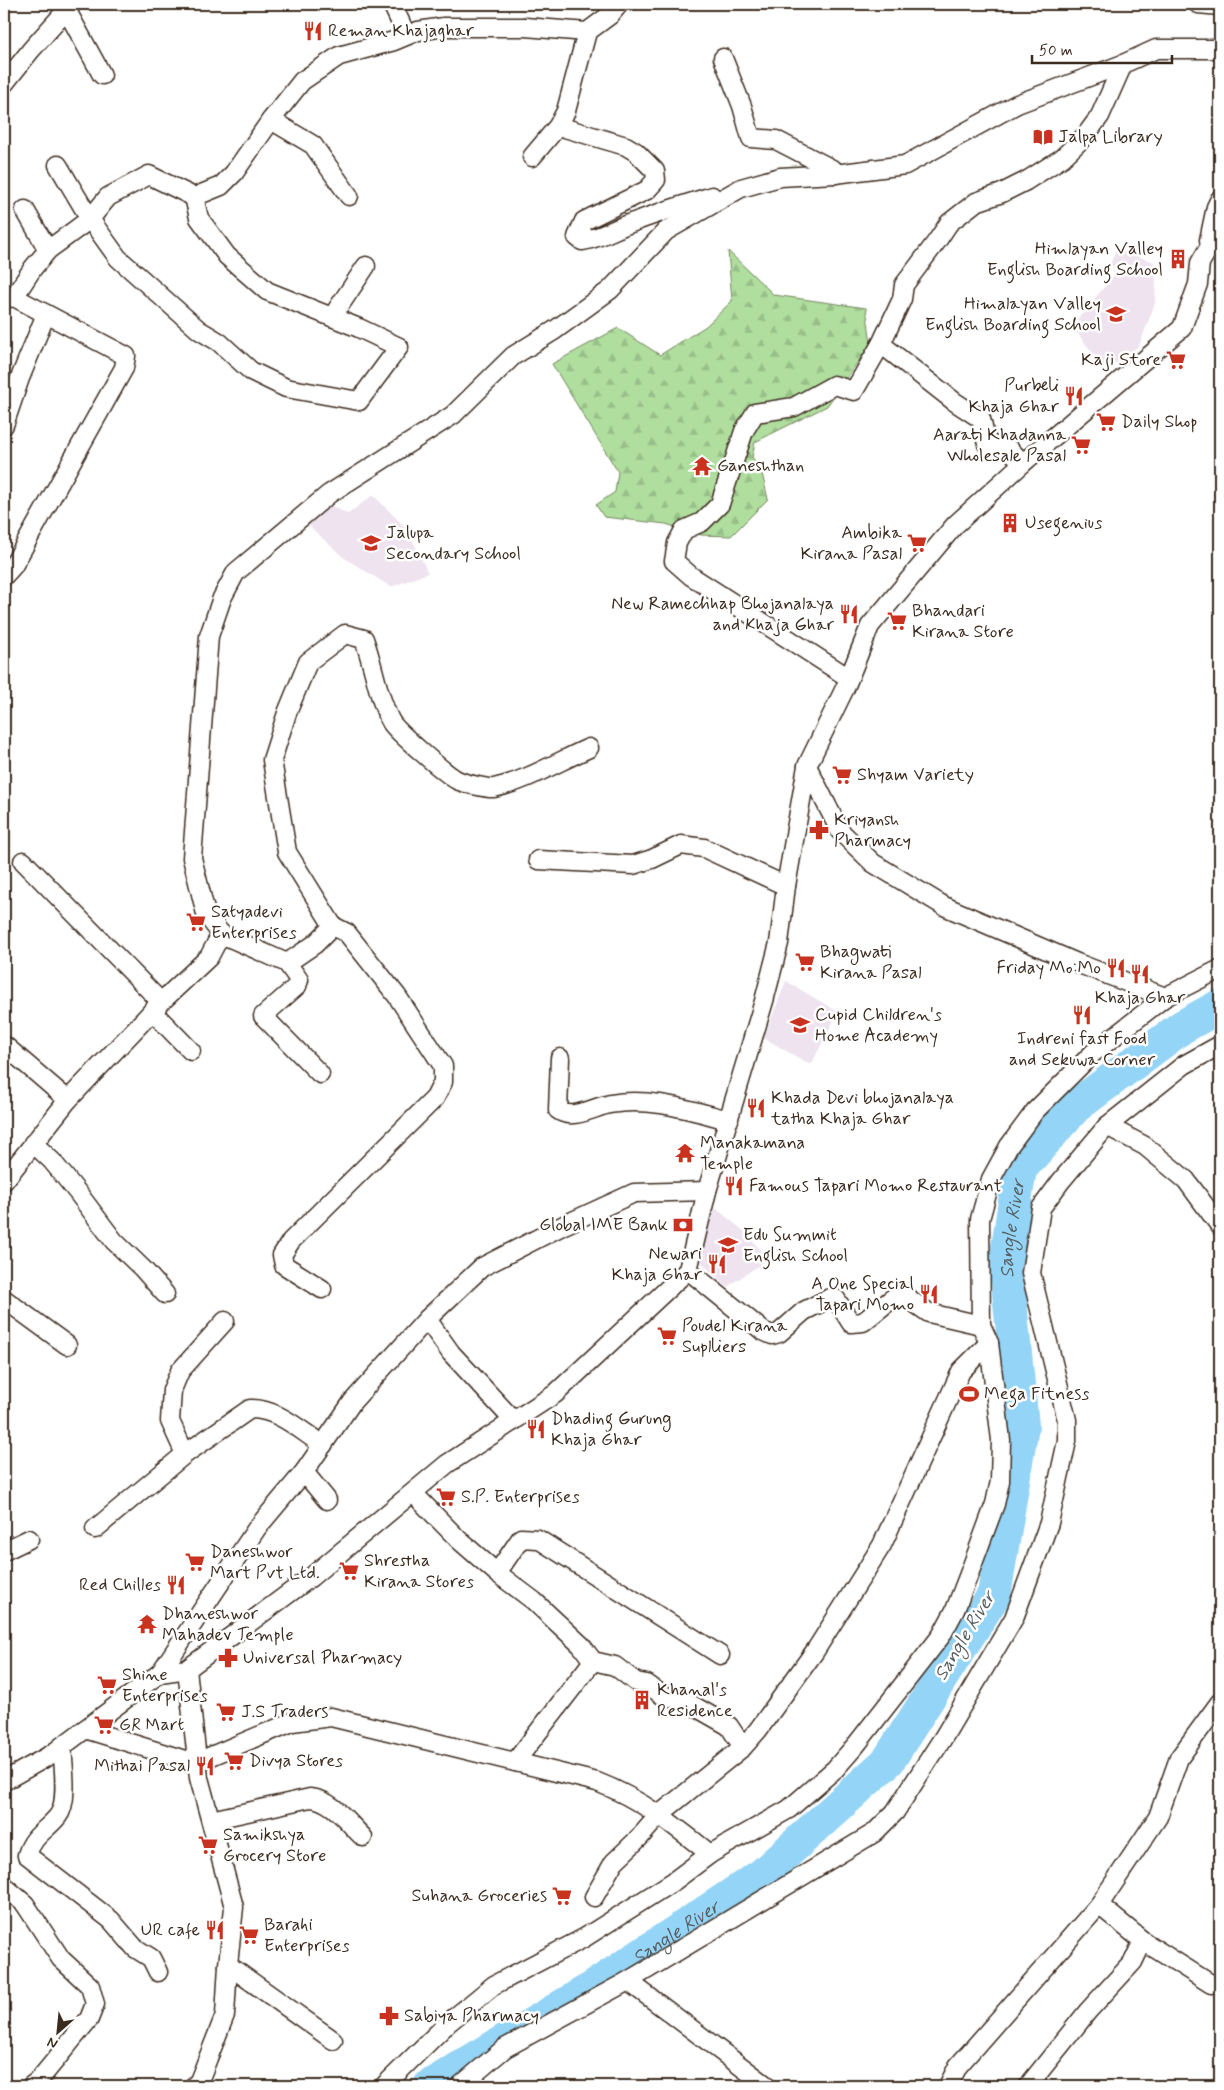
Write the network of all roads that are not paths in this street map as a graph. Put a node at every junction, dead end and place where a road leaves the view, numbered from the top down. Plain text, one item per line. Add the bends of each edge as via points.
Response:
1 (392, 4) edge
2 (619, 4) edge
3 (1198, 4) edge
4 (1220, 6) edge
5 (69, 7) edge
6 (587, 32) junction
7 (406, 34) junction
8 (1220, 49) edge
9 (722, 58) dead end
10 (1123, 64) junction
11 (102, 75) dead end
12 (4, 84) edge
13 (271, 120) junction
14 (558, 126) junction
15 (532, 157) dead end
16 (58, 165) dead end
17 (835, 174) junction
18 (741, 188) junction
19 (349, 196) dead end
20 (194, 197) junction
21 (1220, 199) edge
22 (25, 210) dead end
23 (90, 219) junction
24 (1216, 248) edge
25 (48, 250) junction
26 (366, 266) dead end
27 (9, 298) edge
28 (46, 314) junction
29 (332, 317) junction
30 (881, 344) junction
31 (4, 425) edge
32 (1023, 463) junction
33 (4, 576) edge
34 (849, 678) junction
35 (589, 748) dead end
36 (807, 766) junction
37 (538, 860) dead end
38 (23, 861) dead end
39 (786, 886) junction
40 (332, 926) junction
41 (221, 934) junction
42 (287, 963) junction
43 (1220, 969) edge
44 (1165, 997) junction
45 (157, 1006) junction
46 (4, 1044) edge
47 (1220, 1045) edge
48 (191, 1050) dead end
49 (560, 1058) dead end
50 (320, 1074) dead end
51 (68, 1100) junction
52 (729, 1120) junction
53 (1107, 1126) junction
54 (33, 1144) junction
55 (4, 1181) edge
56 (707, 1191) junction
57 (1220, 1226) edge
58 (688, 1270) junction
59 (322, 1290) dead end
60 (164, 1294) dead end
61 (4, 1299) edge
62 (427, 1319) junction
63 (225, 1321) dead end
64 (981, 1325) junction
65 (989, 1343) junction
66 (67, 1345) dead end
67 (514, 1421) junction
68 (323, 1446) junction
69 (186, 1454) junction
70 (304, 1472) junction
71 (413, 1493) junction
72 (327, 1500) dead end
73 (95, 1528) dead end
74 (29, 1539) dead end
75 (4, 1551) edge
76 (496, 1573) junction
77 (720, 1655) dead end
78 (593, 1661) junction
79 (187, 1670) junction
80 (160, 1673) junction
81 (1220, 1702) edge
82 (85, 1729) junction
83 (62, 1746) junction
84 (743, 1747) junction
85 (515, 1762) junction
86 (198, 1763) junction
87 (4, 1781) edge
88 (660, 1814) junction
89 (211, 1820) junction
90 (363, 1837) dead end
91 (710, 1854) junction
92 (4, 1886) edge
93 (594, 1897) dead end
94 (1099, 1905) junction
95 (1143, 1941) junction
96 (228, 1965) junction
97 (158, 1972) dead end
98 (628, 1981) junction
99 (1211, 1984) dead end
100 (333, 2040) dead end
101 (463, 2085) edge
102 (31, 2086) edge
103 (194, 2086) edge
104 (384, 2086) edge
105 (767, 2086) edge
106 (948, 2086) edge
107 (1028, 2086) edge

1 - 7 street
2 - 6 street
3 - 4 street
5 - 11 street
5 - 12 street
6 - 7 street via 525,27 444,27
6 - 14 street via 566,111
7 - 13 street via 394,41 339,56 302,80
8 - 10 street via 1156,49
9 - 17 street via 751,138 776,140 834,170
10 - 17 street via 1016,104 905,165
10 - 30 street via 1100,116 1062,158 1026,181 976,202 949,223 904,286 902,299
13 - 19 street via 313,145
13 - 20 street via 234,173 221,186
14 - 15 street
14 - 18 street via 626,146 655,171 656,180 647,190 584,222 577,237 582,241 593,240 676,207
16 - 23 street
17 - 18 street via 780,177
18 - 41 street via 666,231 610,290 513,356 453,415 329,494 236,572 222,598 209,636 192,858 206,914
20 - 23 street via 149,175 108,197
20 - 29 street via 199,218 240,268 267,291
21 - 24 street via 1209,240
22 - 25 street
23 - 25 street
23 - 29 street via 118,258 251,371 286,388 359,401 399,347
24 - 32 street via 1200,263 1198,284 1182,328
25 - 27 street
26 - 29 street
27 - 28 street
28 - 31 street
28 - 33 street via 126,356 124,368 13,566
30 - 32 street via 981,420 987,444 1009,449
30 - 34 street via 854,390 834,385 794,407 755,413 744,431 720,504 702,522 684,530 677,543 674,561 691,576
32 - 34 street via 955,525 870,626
34 - 36 street
35 - 40 street via 492,789 458,780 392,724 364,639 345,634 308,662 272,760 287,852
36 - 39 street
36 - 44 street via 840,831 873,863 944,906
37 - 39 street via 633,865 681,845 704,848
38 - 45 street
39 - 52 street via 779,943
40 - 42 street via 315,944
40 - 59 street via 347,933 397,996 443,1066 443,1082 435,1098 291,1241 282,1255 284,1265
41 - 42 street
41 - 45 street via 209,957
42 - 50 street via 299,980 297,986 262,1016
43 - 44 street
44 - 64 street via 1093,1053 1035,1111 1009,1146 991,1179 980,1219
45 - 48 street
45 - 51 street
46 - 51 street
47 - 53 street via 1184,1065
49 - 52 street via 558,1110 564,1114 573,1115 610,1104 654,1102
51 - 54 street
52 - 56 street
53 - 57 street via 1145,1146 1186,1180
53 - 98 street via 1040,1208 1031,1273 1067,1420 1066,1440 1049,1524 1014,1618 1000,1644 895,1812 874,1833
54 - 55 street
54 - 60 street via 52,1161 114,1241
56 - 58 street
56 - 62 street via 634,1193 564,1225 482,1267
58 - 64 street via 772,1335 779,1333 804,1311 830,1298 836,1299 851,1323 863,1322 893,1298 903,1295 929,1313
58 - 67 street via 555,1394
61 - 66 street
62 - 67 street via 450,1353
62 - 68 street via 353,1401
63 - 69 street via 180,1371 172,1390 170,1421
64 - 65 street
65 - 84 street via 961,1371 882,1545 815,1651
65 - 91 street via 1001,1440 1000,1481 995,1504 955,1610 935,1644 835,1769 790,1809
67 - 71 street via 447,1464
68 - 69 street via 274,1413 261,1408 250,1409
68 - 70 street
69 - 73 street
70 - 72 street
70 - 80 street via 257,1528
71 - 76 street
71 - 79 street via 311,1577
74 - 75 street
76 - 77 street via 520,1538 538,1539
76 - 78 street via 534,1601 581,1645
78 - 84 street via 615,1666 636,1682 647,1684 662,1695 686,1701 729,1726
78 - 85 street
79 - 80 street
79 - 86 street
80 - 82 street
81 - 94 street via 1179,1758 1158,1816
82 - 83 street
82 - 86 street
83 - 87 street
83 - 97 street via 64,1782 60,1814 30,1843 28,1855 111,1920 136,1948 151,1958
84 - 88 street
85 - 86 street via 331,1717 292,1722
85 - 88 street via 597,1782 622,1791
86 - 89 street
88 - 91 street
88 - 93 street via 614,1862
89 - 90 street via 319,1798
89 - 96 street via 234,1907
91 - 104 street via 584,1938 494,1985 448,2023
92 - 102 street via 25,1904 61,1959 90,1986 95,2004 83,2027
94 - 95 street
94 - 106 street via 958,2066
95 - 99 street
95 - 107 street via 1133,1962
96 - 100 street
96 - 103 street via 225,2015 199,2081
98 - 101 street via 505,2048
98 - 105 street

